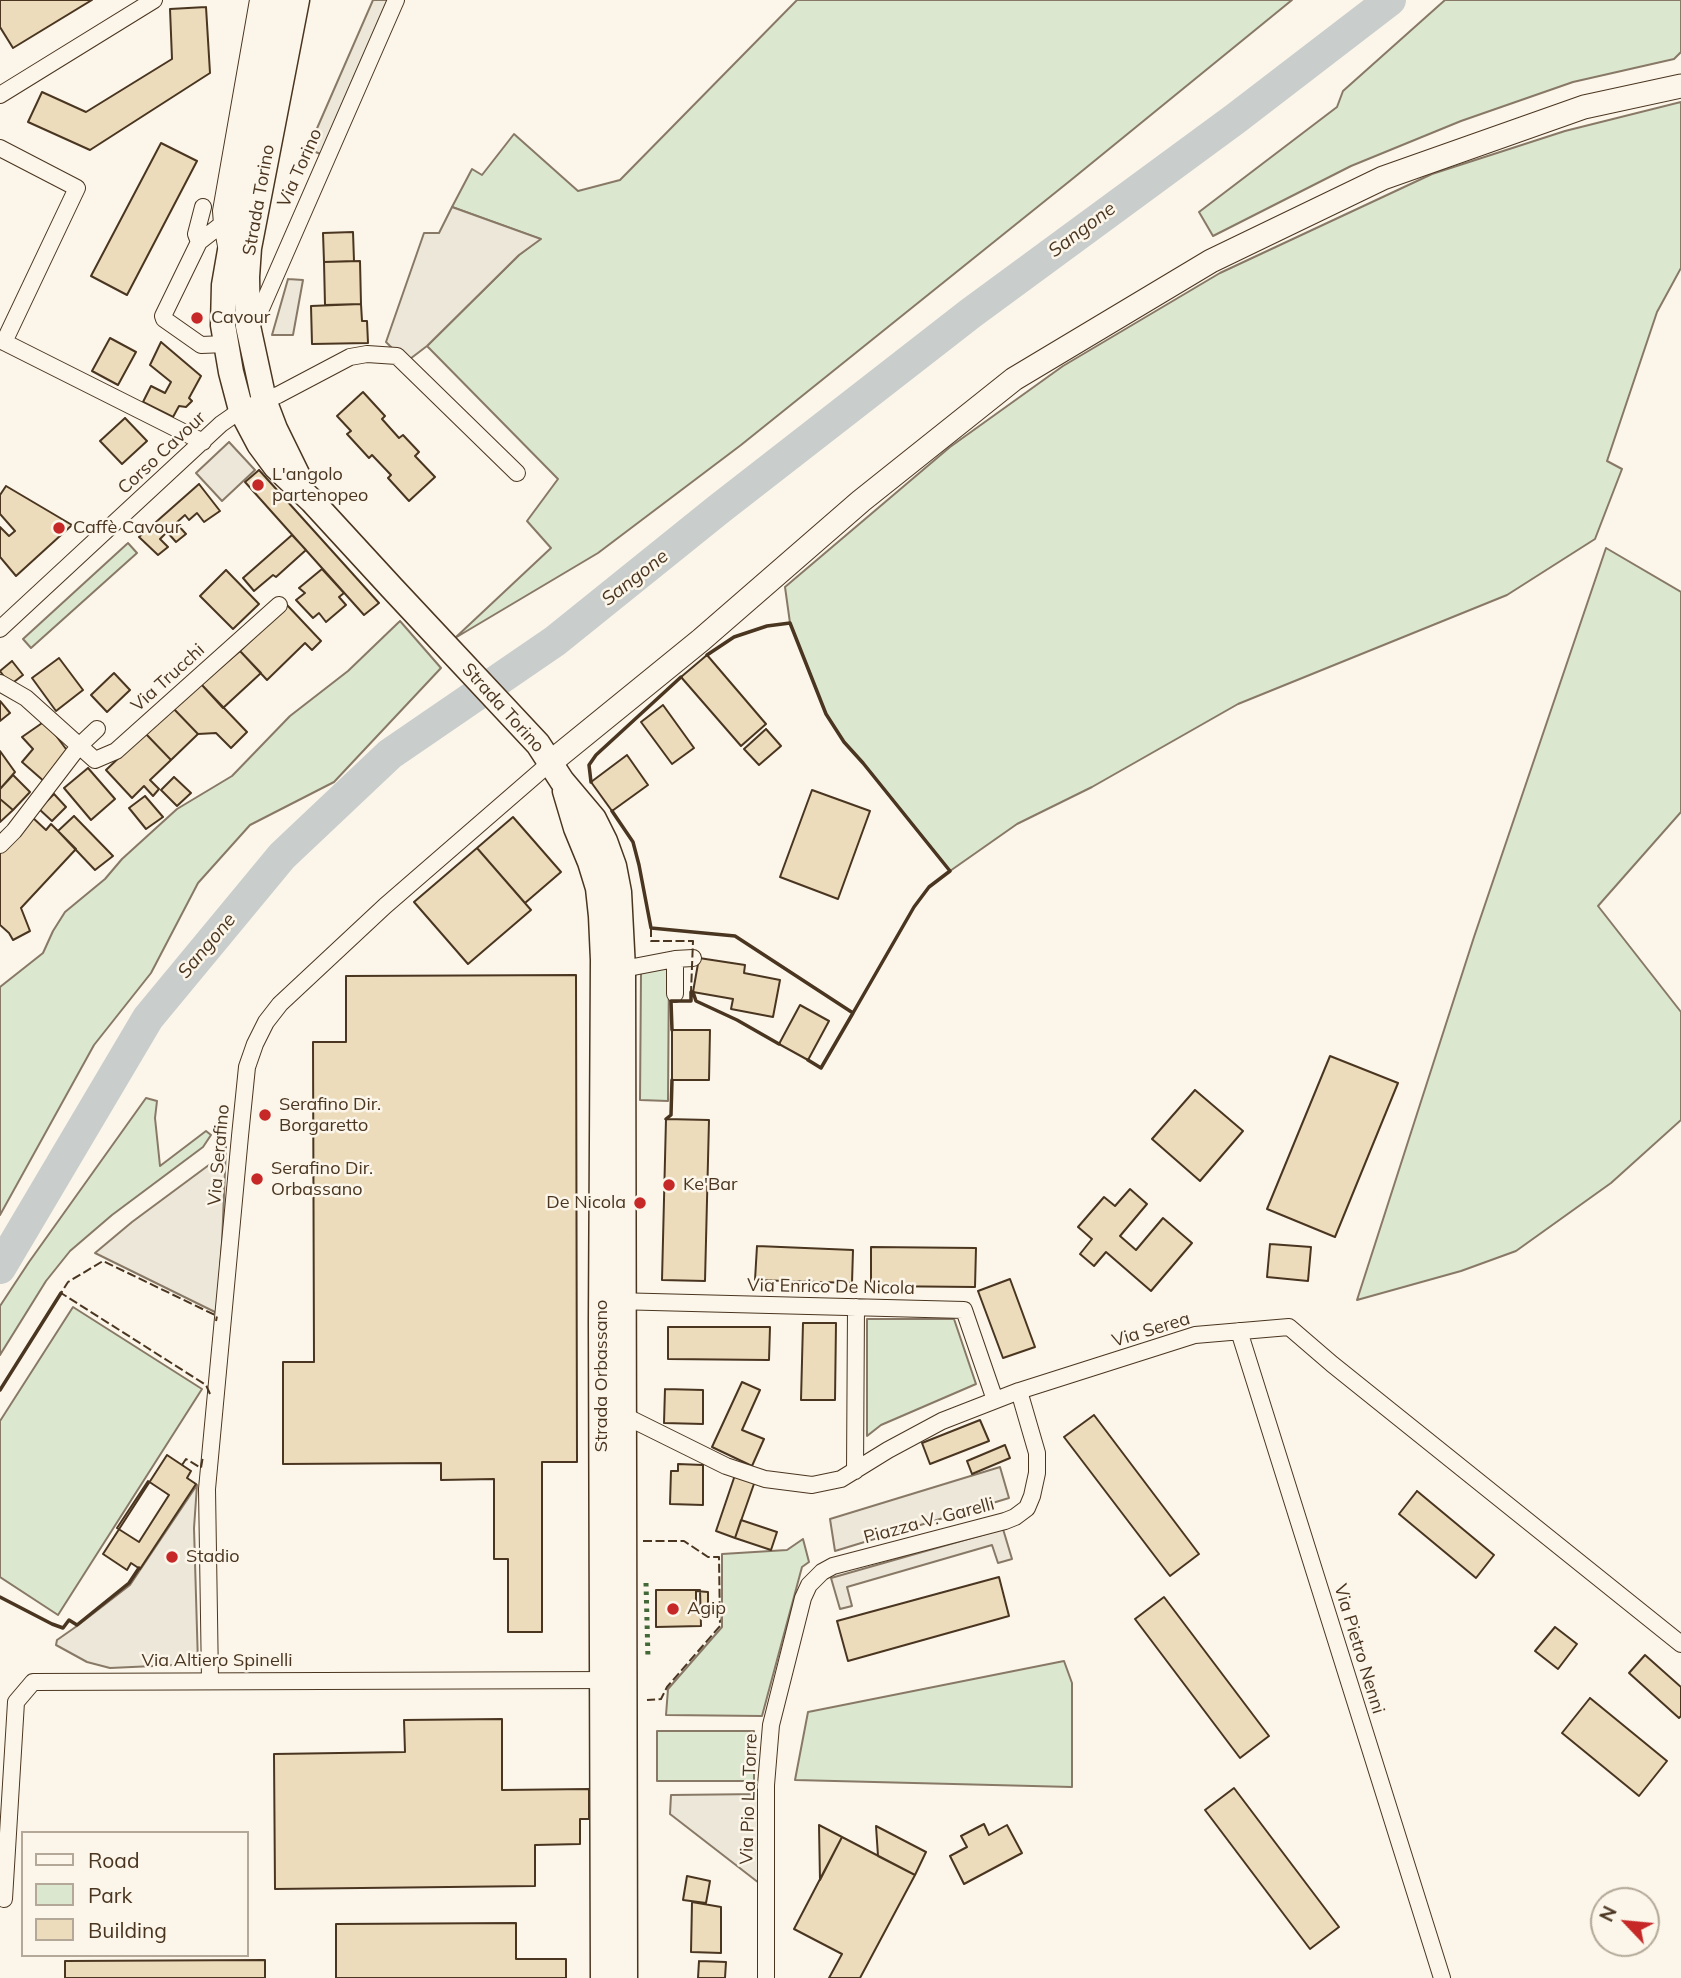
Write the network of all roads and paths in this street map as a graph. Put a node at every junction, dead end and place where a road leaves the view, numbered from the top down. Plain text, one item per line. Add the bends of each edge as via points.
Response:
1 (155, 0) edge
2 (258, 0) edge
3 (277, 0) edge
4 (297, 0) edge
5 (396, 0) edge
6 (1681, 86) edge
7 (2, 91) edge
8 (0, 148) edge
9 (203, 207) dead end
10 (222, 224) junction
11 (199, 243) junction
12 (228, 257) junction
13 (248, 326) junction
14 (225, 335) junction
15 (2, 341) edge
16 (264, 400) junction
17 (241, 410) junction
18 (203, 442) junction
19 (517, 473) dead end
20 (312, 500) junction
21 (279, 605) dead end
22 (0, 629) edge
23 (0, 683) edge
24 (97, 729) dead end
25 (79, 746) junction
26 (557, 771) junction
27 (0, 845) edge
28 (692, 958) dead end
29 (675, 959) junction
30 (623, 969) junction
31 (675, 994) dead end
32 (612, 1301) junction
33 (856, 1307) junction
34 (1239, 1331) junction
35 (1019, 1391) junction
36 (995, 1399) junction
37 (613, 1415) junction
38 (855, 1471) junction
39 (809, 1586) joint
40 (1681, 1644) edge
41 (613, 1680) junction
42 (210, 1681) junction
43 (4, 1899) dead end
44 (603, 1978) edge
45 (625, 1978) edge
46 (766, 1978) edge
47 (1442, 1978) edge

1 - 7 street
2 - 10 street, Strada Torino
3 - 12 main road, Strada Torino
4 - 13 main road, Strada Torino via 249,248
5 - 13 street, Via Torino via 257,318
6 - 26 street via 1584,107 1383,178 1211,261 1014,379 861,501
8 - 15 street via 77,188
9 - 11 street, Strada Torino
10 - 11 street, Strada Torino
10 - 12 street, Strada Torino
11 - 14 street, Strada Torino via 163,316 201,345
12 - 14 main road, Strada Torino
13 - 14 street
13 - 16 main road, Strada Torino
14 - 17 main road, Strada Torino
15 - 18 street
16 - 17 street, Corso Cavour
16 - 19 street via 350,357 397,356
16 - 20 main road, Strada Torino via 290,463
17 - 18 street, Corso Cavour
17 - 20 main road, Strada Torino via 276,467
18 - 22 street, Corso Cavour
20 - 26 main road, Strada Torino via 534,739
21 - 25 street, Via Trucchi via 116,751 95,760
23 - 25 street, Via Trucchi via 26,698
24 - 25 street
25 - 27 street
26 - 30 main road, Strada Orbassano via 594,819 614,866
26 - 32 main road, Strada Orbassano via 598,888 601,916
26 - 42 street, Via Serafino via 384,906 280,1004 255,1044 247,1067 207,1489
28 - 29 street
29 - 30 street
29 - 31 street
30 - 32 main road, Strada Orbassano
32 - 33 street, Via Enrico De Nicola
32 - 37 main road, Strada Orbassano
33 - 36 street, Via Enrico De Nicola via 964,1310
33 - 38 street
34 - 35 street, Via Serea via 1195,1335
34 - 40 street, Via Serea via 1289,1327
34 - 47 street, Via Pietro Nenni
35 - 36 street, Via Serea
35 - 39 street, Piazza V. Garelli via 1037,1453 1037,1473 1027,1508 1015,1517 833,1566
36 - 38 street, Via Serea via 942,1421
37 - 38 street, Via Serea via 765,1479 812,1485
37 - 41 main road, Strada Orbassano
39 - 46 street, Via Pio La Torre via 771,1725 766,1785
41 - 42 street, Via Altiero Spinelli
41 - 44 main road, Strada Orbassano
41 - 45 main road, Strada Orbassano
42 - 43 street, Via Altiero Spinelli via 33,1682 16,1702

